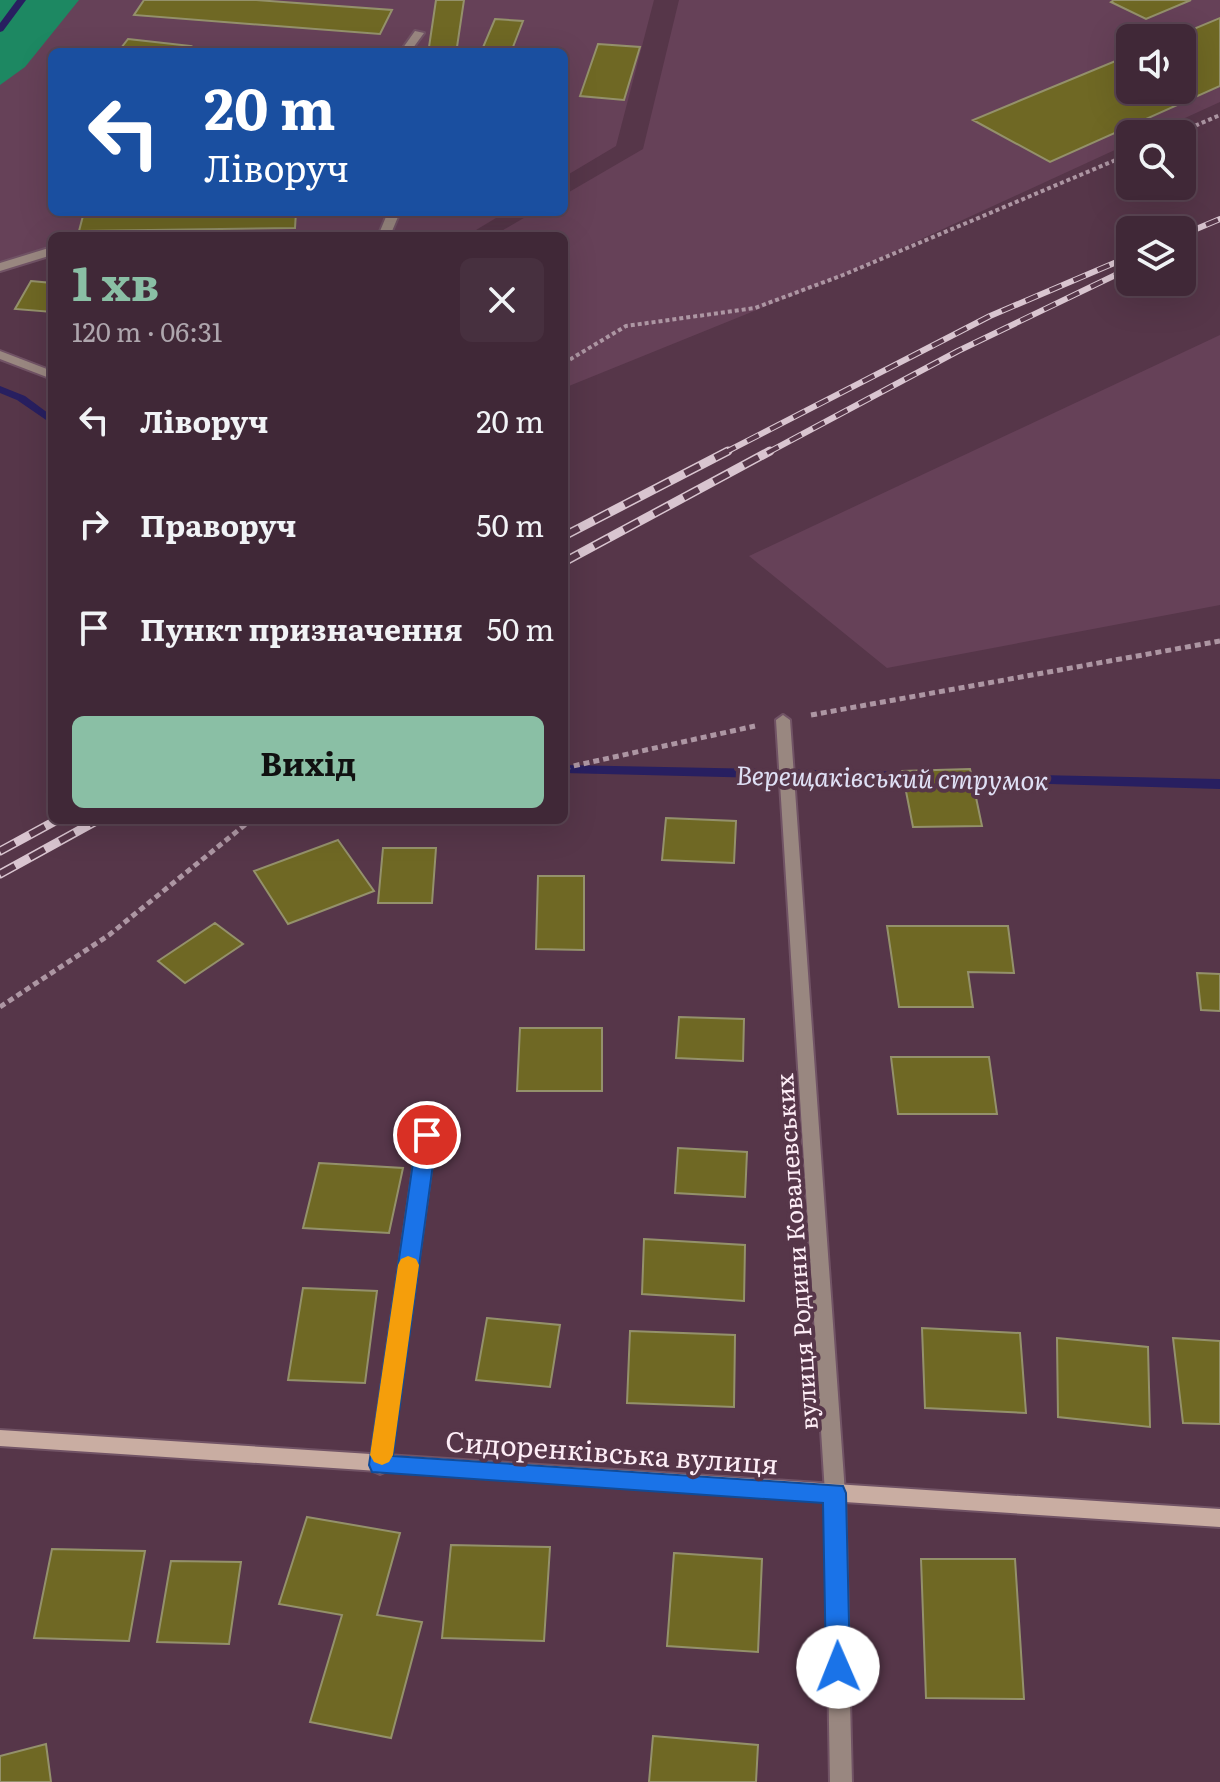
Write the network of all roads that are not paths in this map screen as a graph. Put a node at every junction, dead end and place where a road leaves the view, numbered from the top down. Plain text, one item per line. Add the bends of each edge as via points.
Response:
1 (419, 33) dead end
2 (408, 48) edge
3 (48, 252) edge
4 (0, 267) edge
5 (0, 355) edge
6 (48, 373) edge
7 (783, 720) road end
8 (427, 1135) dead end
9 (0, 1438) edge
10 (380, 1465) junction
11 (835, 1493) junction
12 (1220, 1518) edge
13 (841, 1782) edge

1 - 2 street
3 - 4 street
5 - 6 street
7 - 11 street, вулиця Родини Ковалевських
8 - 10 street
9 - 10 main road, Сидоренківська вулиця
10 - 11 main road, Сидоренківська вулиця
11 - 12 main road, Сидоренківська вулиця
11 - 13 street, вулиця Родини Ковалевських

